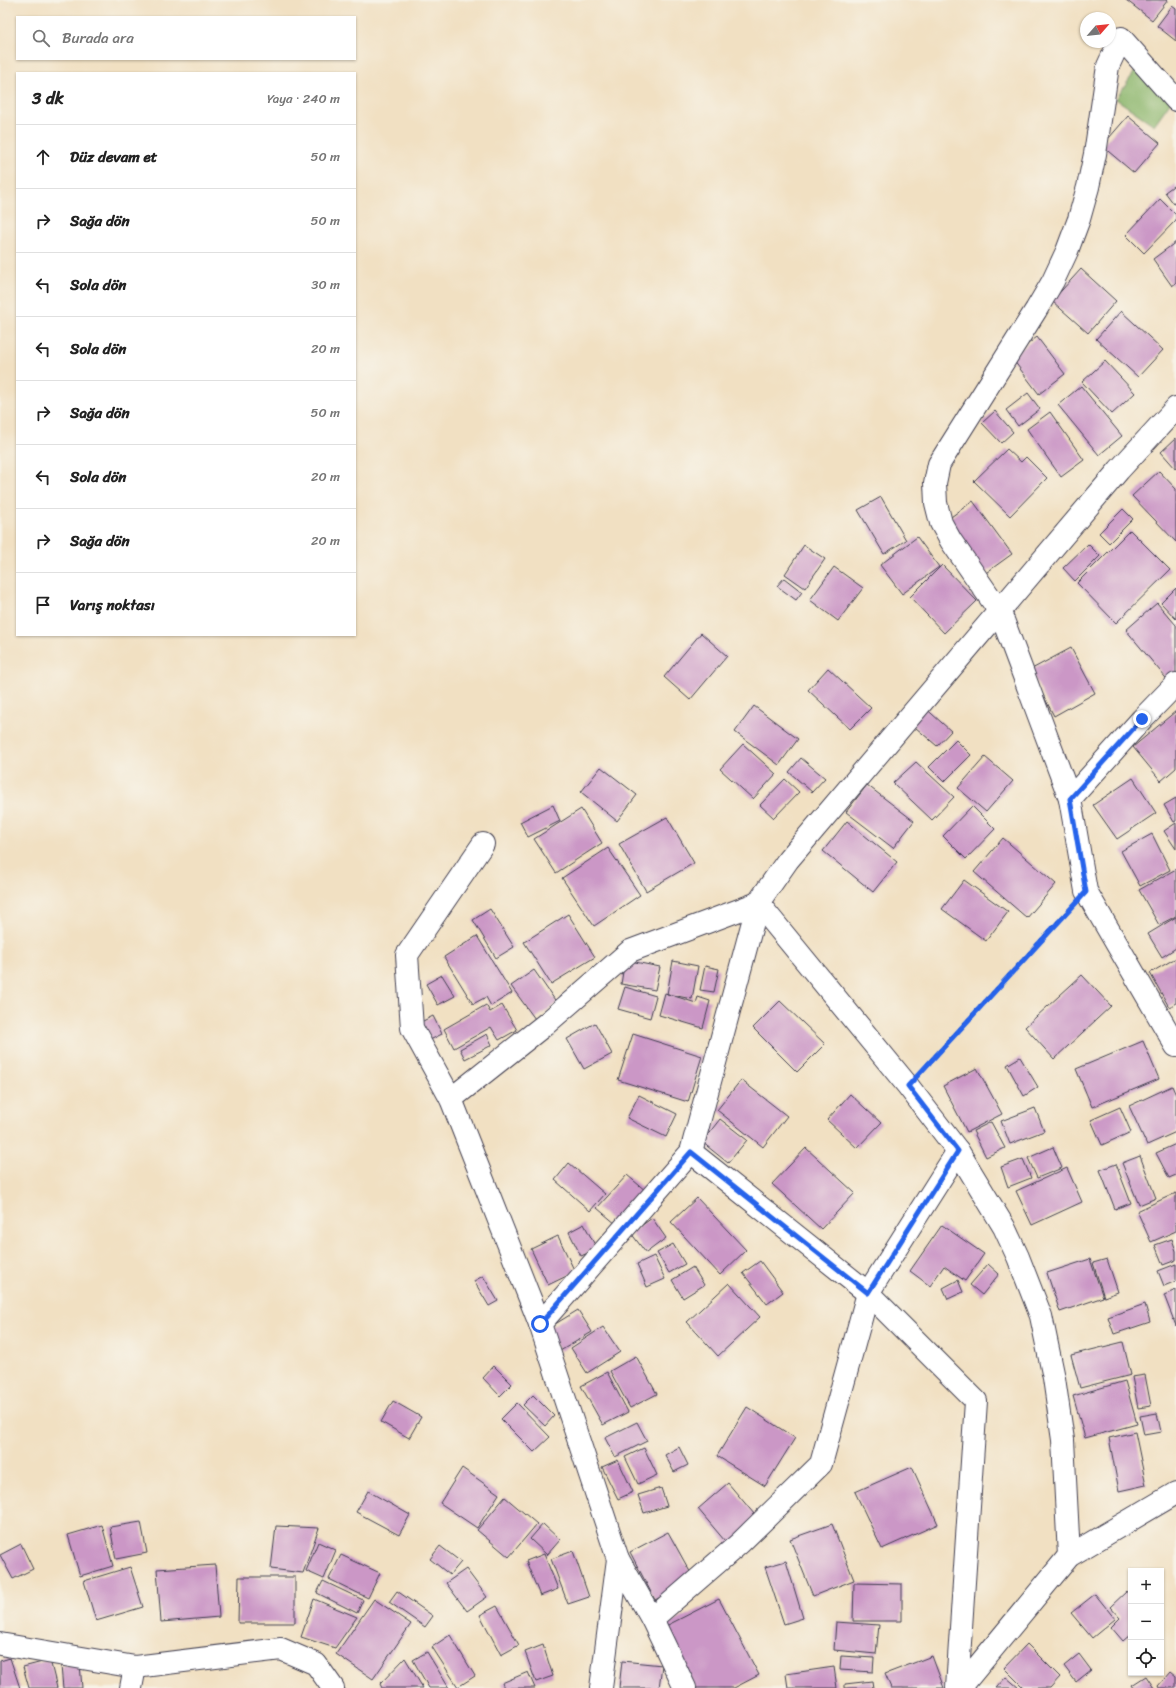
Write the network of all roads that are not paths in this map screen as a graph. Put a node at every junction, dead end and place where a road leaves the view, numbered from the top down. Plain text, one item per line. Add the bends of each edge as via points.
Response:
1 (1176, 100) edge
2 (1176, 408) edge
3 (1000, 612) junction
4 (1176, 684) edge
5 (1070, 799) junction
6 (483, 844) dead end
7 (758, 903) junction
8 (1176, 1046) edge
9 (451, 1099) junction
10 (958, 1151) junction
11 (691, 1152) junction
12 (868, 1293) junction
13 (540, 1324) junction
14 (1176, 1493) edge
15 (1069, 1556) junction
16 (618, 1558) junction
17 (652, 1619) junction
18 (0, 1644) edge
19 (135, 1667) junction
20 (131, 1688) edge
21 (333, 1688) edge
22 (600, 1688) edge
23 (685, 1688) edge
24 (959, 1688) edge

1 - 3 street via 1121,38 1108,66 1088,187 1067,251 1036,310 939,464 935,483 941,523
2 - 3 street via 1119,470
3 - 5 street
3 - 7 street via 788,860
4 - 5 street
5 - 8 street via 1086,892
6 - 9 street via 407,955 412,1028
7 - 9 street via 630,951 547,1023
7 - 10 street
7 - 11 street
9 - 13 street
10 - 12 street
10 - 15 street via 1004,1227 1041,1316 1063,1440
11 - 12 street
11 - 13 street
12 - 17 street via 821,1464 740,1543
12 - 24 street via 976,1402
13 - 16 street
14 - 15 street
15 - 24 street
16 - 17 street
16 - 22 street
17 - 23 street
18 - 19 street
19 - 20 street
19 - 21 street via 281,1649 316,1664

